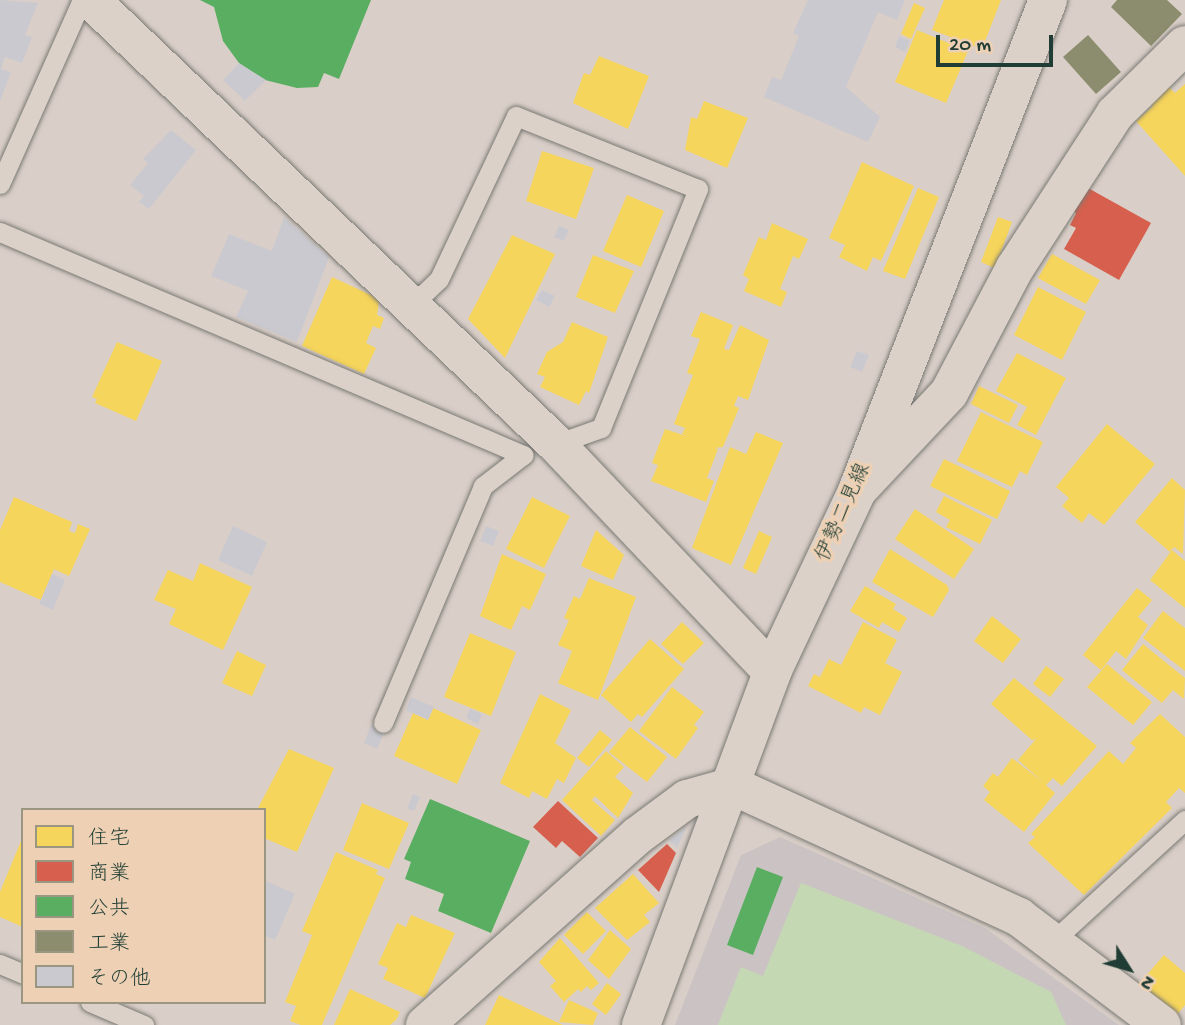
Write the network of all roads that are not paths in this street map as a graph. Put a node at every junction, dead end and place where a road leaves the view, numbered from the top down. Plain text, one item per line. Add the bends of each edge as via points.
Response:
1 (82, 0) edge
2 (91, 0) edge
3 (1048, 0) edge
4 (1185, 44) edge
5 (0, 184) edge
6 (0, 232) edge
7 (412, 304) junction
8 (540, 450) junction
9 (857, 491) junction
10 (772, 672) junction
11 (383, 723) dead end
12 (733, 786) junction
13 (1185, 820) edge
14 (1054, 940) junction
15 (0, 964) edge
16 (21, 973) edge
17 (95, 1004) edge
18 (144, 1025) edge
19 (425, 1025) edge
20 (641, 1025) edge
21 (1162, 1025) edge

1 - 5 lane
2 - 7 street
3 - 9 street, 伊勢二見線
4 - 9 street via 1115,114 1015,268 948,393
6 - 8 lane
7 - 8 street
7 - 8 lane via 439,279 516,116 698,189 601,428
8 - 10 street
8 - 11 lane via 484,486
9 - 10 street, 伊勢二見線
10 - 12 street, 伊勢二見線
12 - 14 street via 974,894
12 - 19 street via 687,799 637,836
12 - 20 street, 伊勢二見線
13 - 14 lane
14 - 21 street
15 - 16 lane
17 - 18 lane

